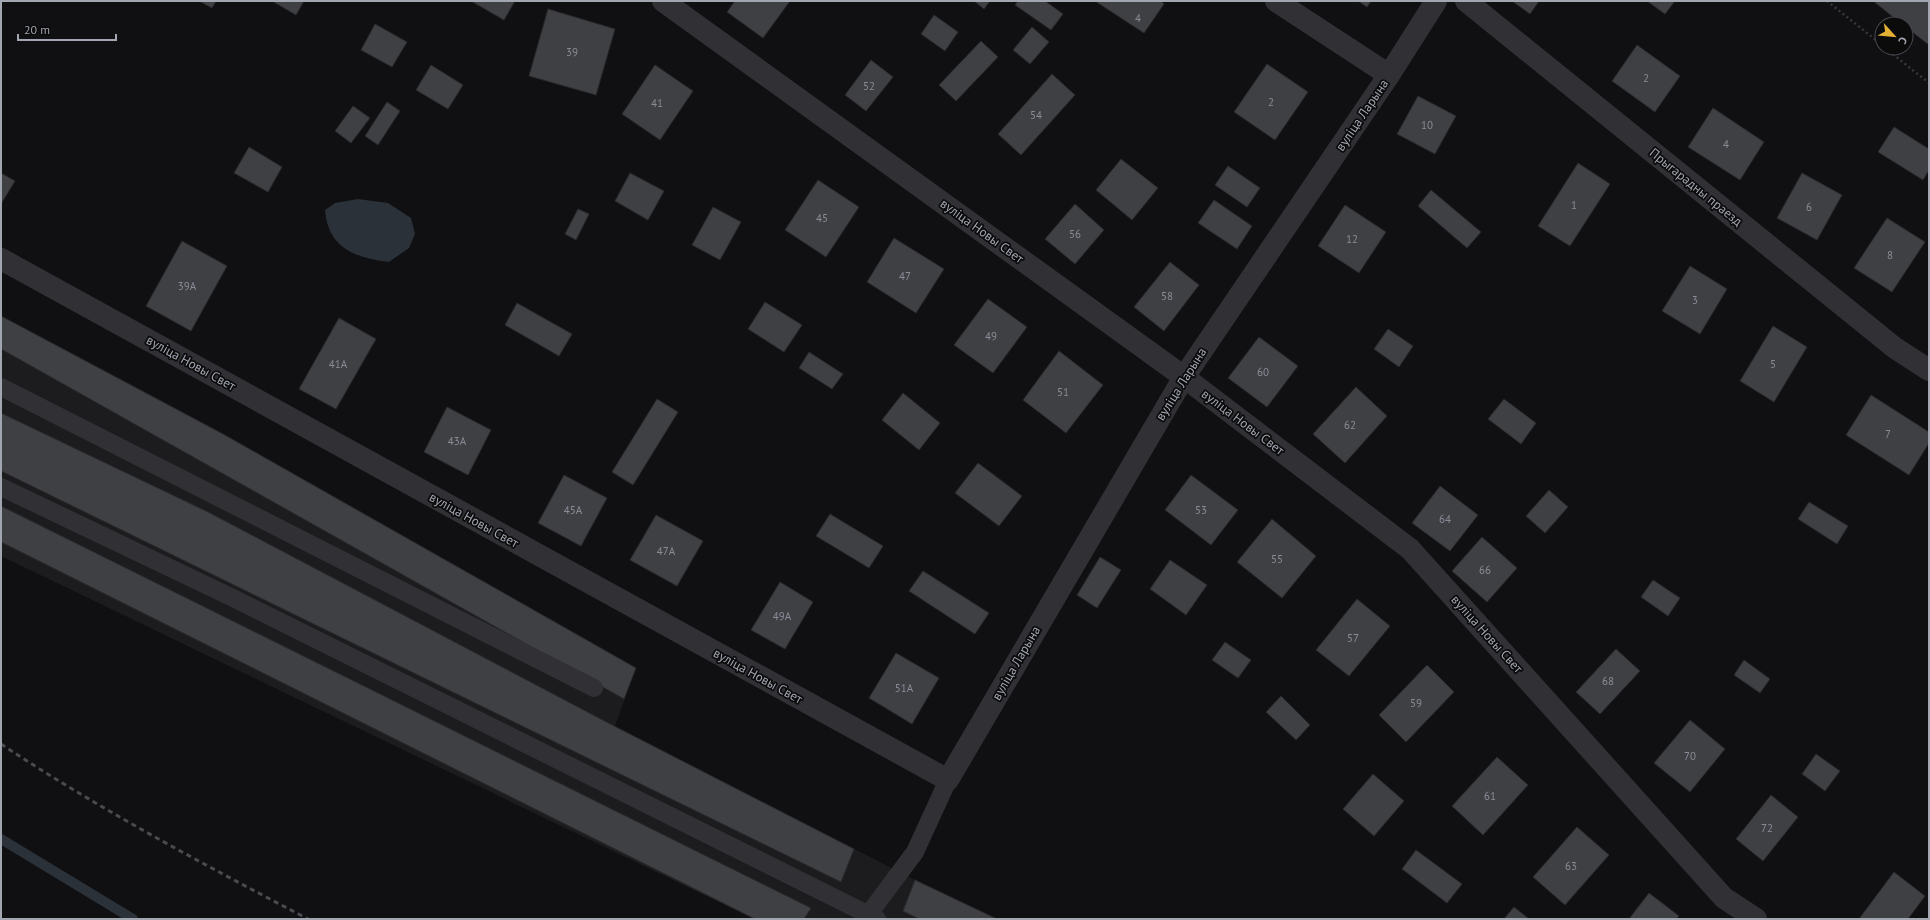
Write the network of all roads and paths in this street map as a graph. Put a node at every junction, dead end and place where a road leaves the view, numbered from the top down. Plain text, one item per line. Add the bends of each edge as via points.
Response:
1 (663, 1) edge
2 (1276, 1) edge
3 (1436, 1) edge
4 (1466, 1) edge
5 (1827, 1) edge
6 (1874, 39) edge
7 (1895, 56) edge
8 (1389, 75) junction
9 (1929, 83) edge
10 (1, 259) edge
11 (1929, 370) edge
12 (1184, 377) junction
13 (1, 387) edge
14 (1, 487) edge
15 (594, 688) dead end
16 (948, 780) junction
17 (873, 917) edge
18 (1756, 919) edge

1 - 12 street, вуліца Новы Свет
2 - 8 street
3 - 8 street, вуліца Ларына
4 - 11 street, Прыгарадны праезд via 1895,348
5 - 6 path
7 - 9 path
8 - 12 street, вуліца Ларына
10 - 16 street, вуліца Новы Свет
12 - 16 street, вуліца Ларына
12 - 18 street, вуліца Новы Свет via 1410,549 1724,898
13 - 15 lane
14 - 17 lane via 232,597
16 - 17 lane via 915,852

